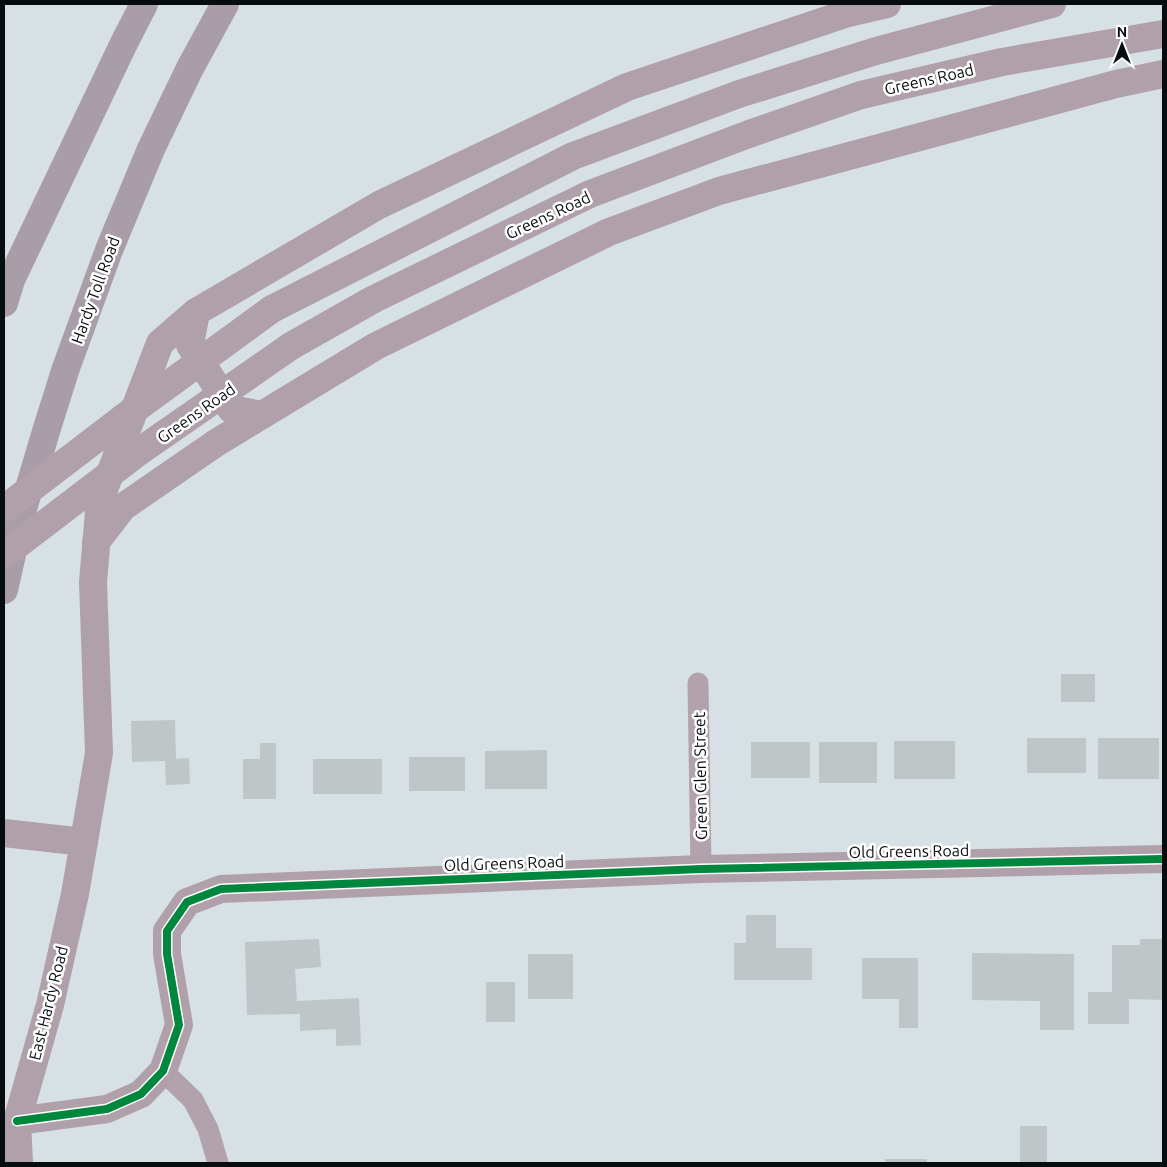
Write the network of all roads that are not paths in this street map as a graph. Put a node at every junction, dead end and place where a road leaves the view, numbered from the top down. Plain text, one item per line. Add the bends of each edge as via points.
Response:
1 (144, 4) edge
2 (225, 4) edge
3 (887, 4) edge
4 (1052, 4) edge
5 (1163, 34) edge
6 (1163, 74) edge
7 (4, 303) edge
8 (196, 312) junction
9 (262, 415) junction
10 (4, 509) edge
11 (96, 542) junction
12 (4, 555) edge
13 (4, 590) edge
14 (698, 683) dead end
15 (4, 832) edge
16 (84, 842) junction
17 (1163, 859) edge
18 (702, 869) junction
19 (163, 1071) junction
20 (16, 1121) junction
21 (19, 1163) edge
22 (218, 1163) edge

1 - 7 highway via 11,280
2 - 13 highway, Hardy Toll Road via 151,149 109,250 47,428 20,519
3 - 8 main road, East Hardy Road via 848,13 627,87 379,205
4 - 10 main road, bridge via 876,51 739,94 573,156 272,308
5 - 12 main road, Greens Road, bridge via 1002,62 861,95 590,194 374,299 291,346 140,451
6 - 9 main road via 720,191 610,232 376,346
8 - 9 main road via 190,345 231,409
8 - 11 main road, East Hardy Road via 160,343 100,500
9 - 11 main road via 123,507
11 - 16 main road, East Hardy Road via 93,582 99,753
14 - 18 street, Green Glen Street
15 - 16 main road
16 - 20 main road, East Hardy Road via 50,1005
17 - 18 main road, Old Greens Road
18 - 19 main road, Old Greens Road via 222,888 187,902 167,931 167,954 179,1025
19 - 20 main road, Old Greens Road via 141,1094 107,1109
19 - 22 street via 193,1100 208,1129
20 - 21 main road, East Hardy Road

